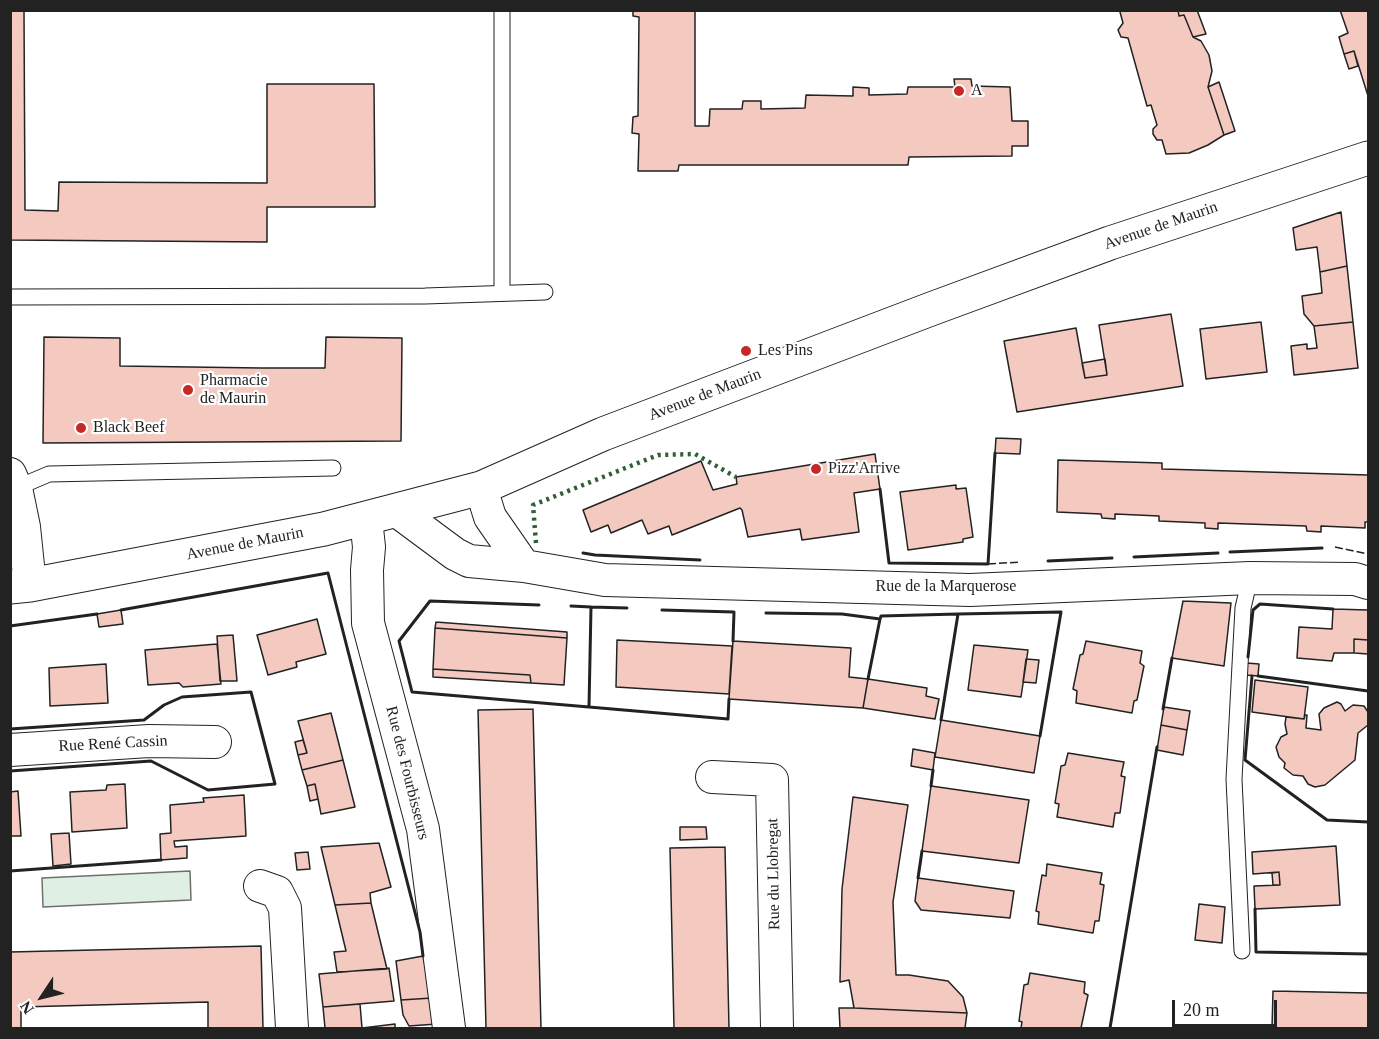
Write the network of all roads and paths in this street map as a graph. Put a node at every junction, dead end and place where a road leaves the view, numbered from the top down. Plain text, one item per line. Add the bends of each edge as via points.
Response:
1 (502, 10) edge
2 (1368, 158) edge
3 (502, 292) junction
4 (545, 292) dead end
5 (10, 297) edge
6 (333, 468) dead end
7 (13, 481) edge
8 (481, 488) junction
9 (382, 515) junction
10 (524, 566) junction
11 (1250, 578) junction
12 (1368, 583) edge
13 (20, 586) edge
14 (215, 742) dead end
15 (10, 750) edge
16 (712, 777) dead end
17 (260, 886) dead end
18 (1242, 951) dead end
19 (292, 1029) edge
20 (449, 1029) edge
21 (777, 1029) edge

1 - 3 lane
2 - 8 street, Avenue de Maurin via 1110,243 948,303 603,434
3 - 4 lane
3 - 5 lane via 425,296
6 - 7 lane via 49,474
7 - 13 street, Avenue de Maurin via 24,527
8 - 9 street, Avenue de Maurin
8 - 10 street via 490,516
9 - 10 street, Rue de la Marquerose via 469,561
9 - 13 street, Avenue de Maurin
9 - 20 street, Rue des Fourbisseurs via 369,547 368,623 423,829
10 - 11 street, Rue de la Marquerose via 605,580 970,590
11 - 12 street, Rue de la Marquerose via 1355,579
11 - 18 lane via 1243,608 1234,779
14 - 15 street, Rue René Cassin via 149,741
16 - 21 street, Rue du Llobregat via 772,780
17 - 19 street via 278,892 285,908

